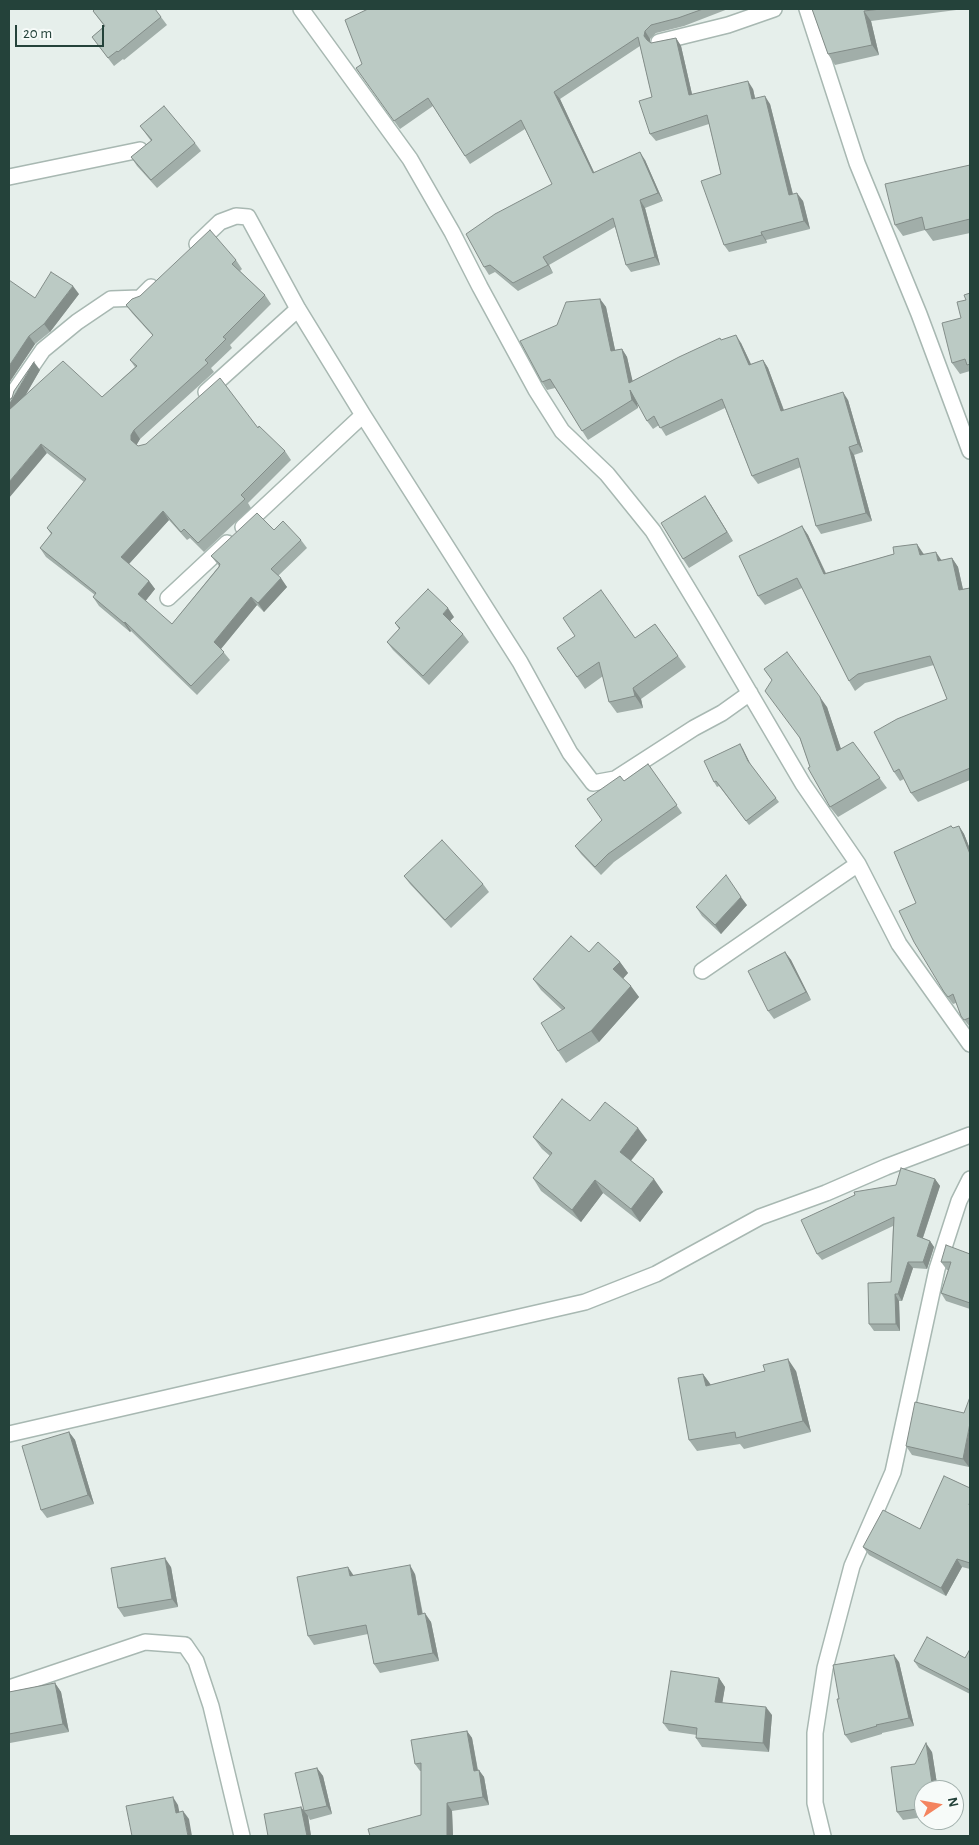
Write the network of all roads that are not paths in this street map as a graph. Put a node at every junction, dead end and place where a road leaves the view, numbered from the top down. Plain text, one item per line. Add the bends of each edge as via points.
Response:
1 (301, 9) edge
2 (774, 9) edge
3 (807, 9) edge
4 (659, 42) edge
5 (140, 150) edge
6 (9, 177) edge
7 (187, 253) edge
8 (160, 279) edge
9 (298, 309) junction
10 (197, 400) edge
11 (9, 403) edge
12 (363, 415) junction
13 (970, 451) edge
14 (168, 598) dead end
15 (750, 693) junction
16 (858, 864) junction
17 (702, 971) dead end
18 (970, 1044) edge
19 (970, 1135) edge
20 (970, 1179) edge
21 (9, 1434) edge
22 (9, 1688) edge
23 (242, 1836) edge
24 (823, 1836) edge

1 - 15 street via 410,159 536,390 562,431 607,474 653,531
2 - 4 street via 728,25
3 - 13 street via 857,163 919,314
5 - 6 street
7 - 9 street via 220,222 236,216 248,217
8 - 11 street via 140,298 111,299 77,322 43,350
9 - 10 street
9 - 12 street
12 - 14 street
12 - 15 street via 520,662 570,753 593,783 615,779
15 - 16 street via 803,784
16 - 17 street
16 - 18 street via 899,944
19 - 21 street via 826,1194 760,1217 656,1274 585,1302
20 - 24 street via 959,1201 937,1269 893,1472 852,1566 825,1668 815,1732 815,1802
22 - 23 street via 146,1642 184,1645 196,1661 211,1706

